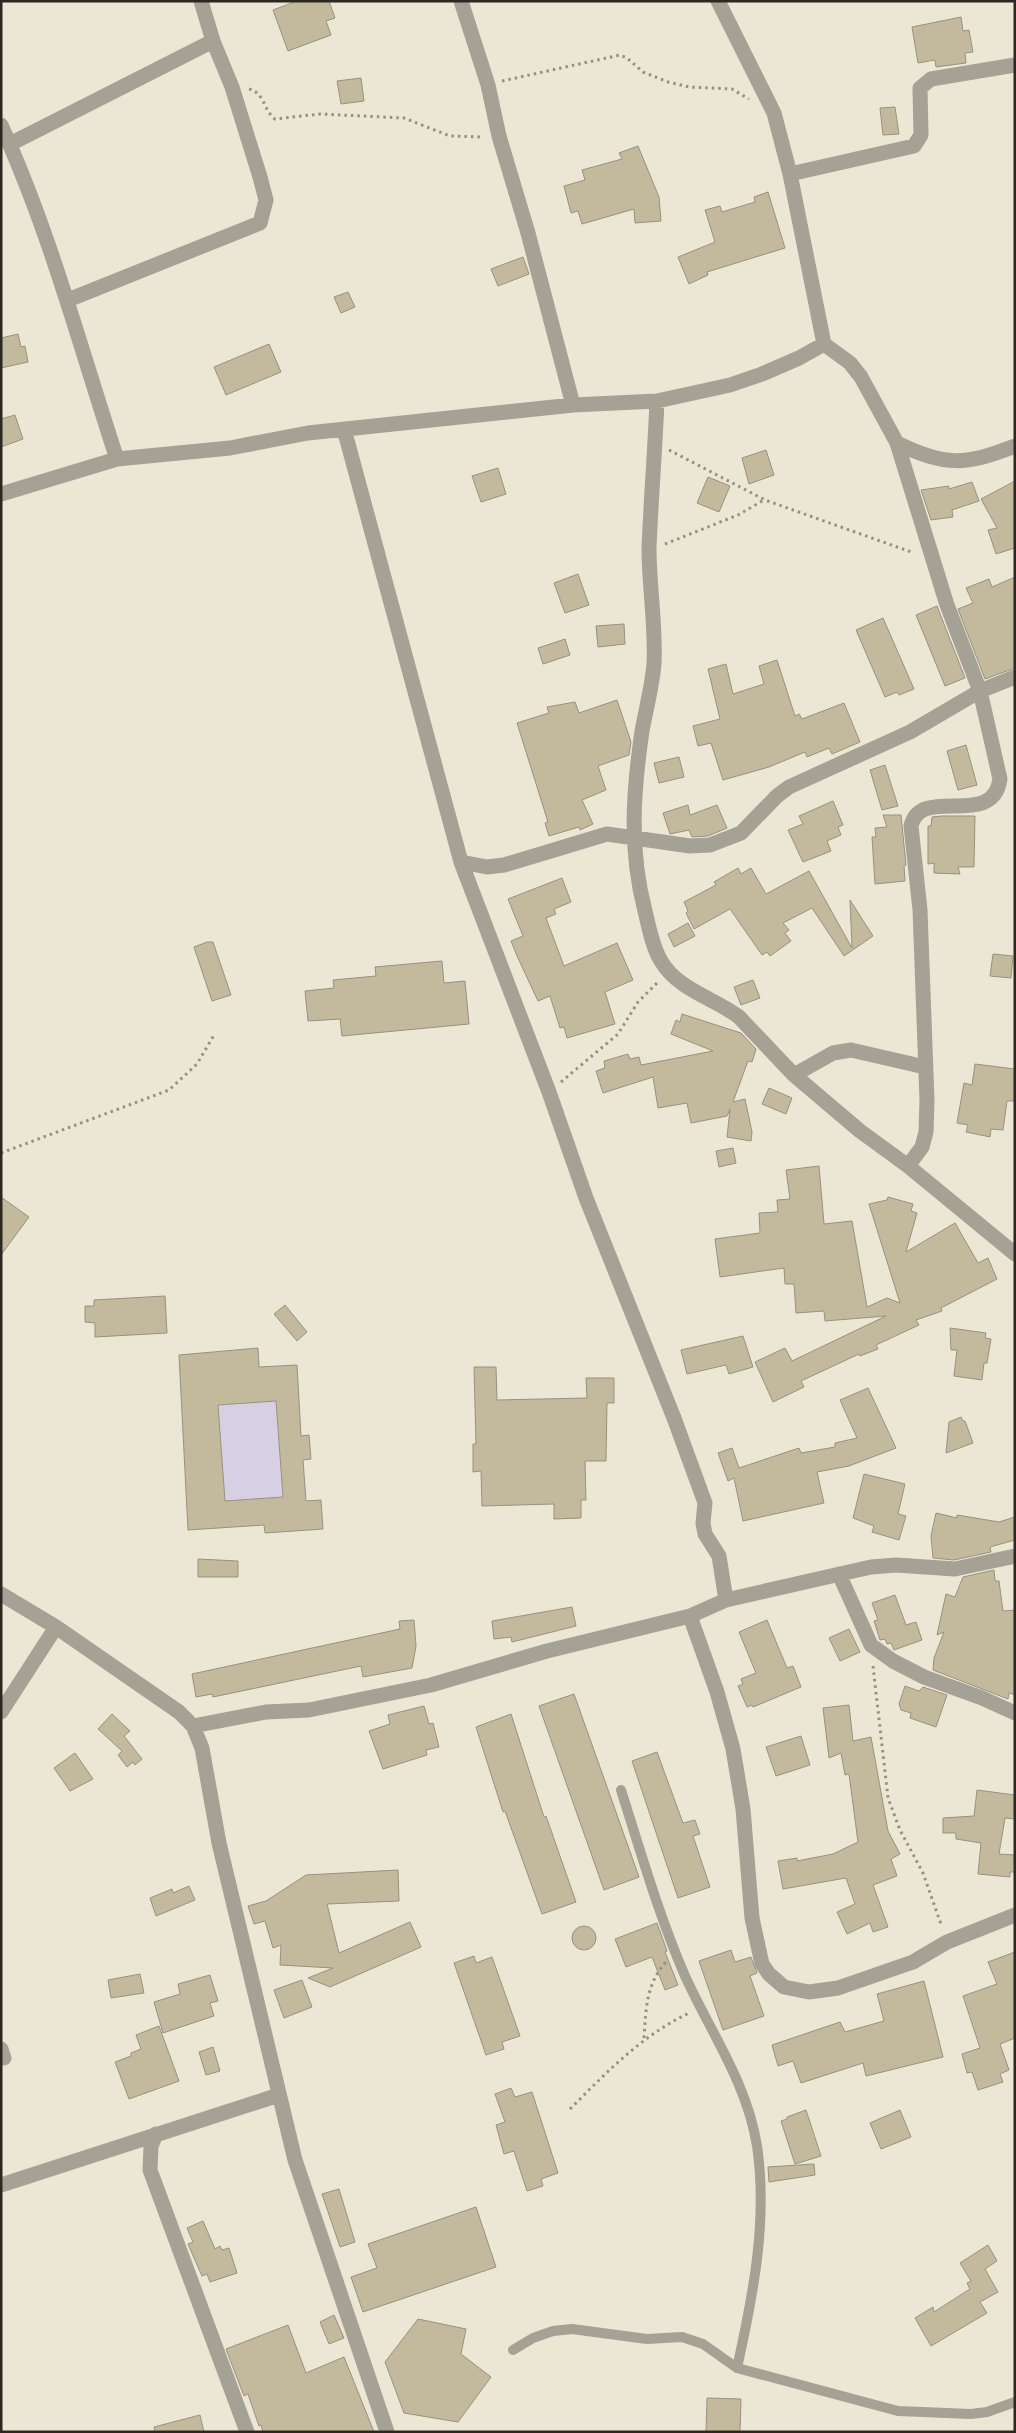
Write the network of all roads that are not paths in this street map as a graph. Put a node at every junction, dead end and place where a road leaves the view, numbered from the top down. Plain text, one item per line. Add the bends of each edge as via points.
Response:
1 (201, 1) edge
2 (461, 1) edge
3 (718, 1) edge
4 (213, 41) junction
5 (1015, 65) edge
6 (1, 125) edge
7 (10, 144) junction
8 (790, 174) junction
9 (68, 300) junction
10 (824, 344) junction
11 (657, 401) junction
12 (574, 405) junction
13 (344, 429) junction
14 (897, 443) junction
15 (1015, 446) edge
16 (117, 459) junction
17 (1, 494) edge
18 (1015, 677) edge
19 (980, 690) junction
20 (632, 839) junction
21 (461, 862) junction
22 (925, 1067) junction
23 (794, 1075) junction
24 (908, 1166) junction
25 (1015, 1254) edge
26 (1015, 1556) edge
27 (839, 1574) junction
28 (1, 1594) edge
29 (726, 1600) junction
30 (690, 1616) junction
31 (56, 1627) junction
32 (1, 1712) edge
33 (1015, 1713) edge
34 (193, 1726) junction
35 (621, 1790) dead end
36 (1015, 1915) edge
37 (279, 2095) junction
38 (156, 2134) junction
39 (1, 2185) edge
40 (513, 2350) dead end
41 (737, 2368) junction
42 (1015, 2402) edge
43 (246, 2432) edge
44 (387, 2432) edge

1 - 4 street
2 - 12 street via 488,85 499,136
3 - 8 street via 774,113
4 - 7 street
4 - 9 street via 232,87 266,200 260,223
5 - 8 street via 931,79 925,83 920,88 921,135 914,146
6 - 7 street
7 - 9 street
8 - 10 street
9 - 16 street
10 - 11 street via 799,358 730,385
10 - 14 street via 850,363 861,377
11 - 12 street
11 - 20 street via 649,549 654,667 638,762
12 - 13 street
13 - 16 street via 230,448
13 - 21 street
14 - 15 street via 922,456 964,462
14 - 19 street via 931,558
16 - 17 street
18 - 19 street
19 - 20 street via 910,732 789,787 750,827 729,839 710,845 690,846
19 - 22 street via 998,764 998,792 991,800 975,804 923,809 914,816 911,826 920,910
20 - 21 street via 598,835 504,865 487,867
20 - 23 street via 639,888 651,934 670,975 740,1017
21 - 29 street via 586,1198 705,1503 705,1534 719,1556
22 - 23 street via 850,1050 833,1053
22 - 24 street via 926,1132 922,1147
23 - 24 street via 860,1131
24 - 25 street
26 - 27 street via 955,1569 896,1565
27 - 29 street
27 - 33 street via 870,1645 924,1677
28 - 31 street
29 - 30 street
30 - 34 street via 547,1650 431,1685 309,1710 266,1712
30 - 36 street via 718,1692 733,1749 752,1918 762,1964 769,1974 784,1987 809,1992 838,1988 913,1962 947,1942
31 - 32 street
31 - 34 street via 179,1712
34 - 37 street via 202,1748 218,1843
35 - 41 lane via 675,1952 734,2070 757,2146 760,2195 758,2251
37 - 38 street
37 - 44 street via 295,2160
38 - 39 street
38 - 43 street via 151,2146 150,2170
40 - 41 lane via 553,2331 572,2329 647,2339 682,2338 703,2344
41 - 42 lane via 898,2411 971,2414

